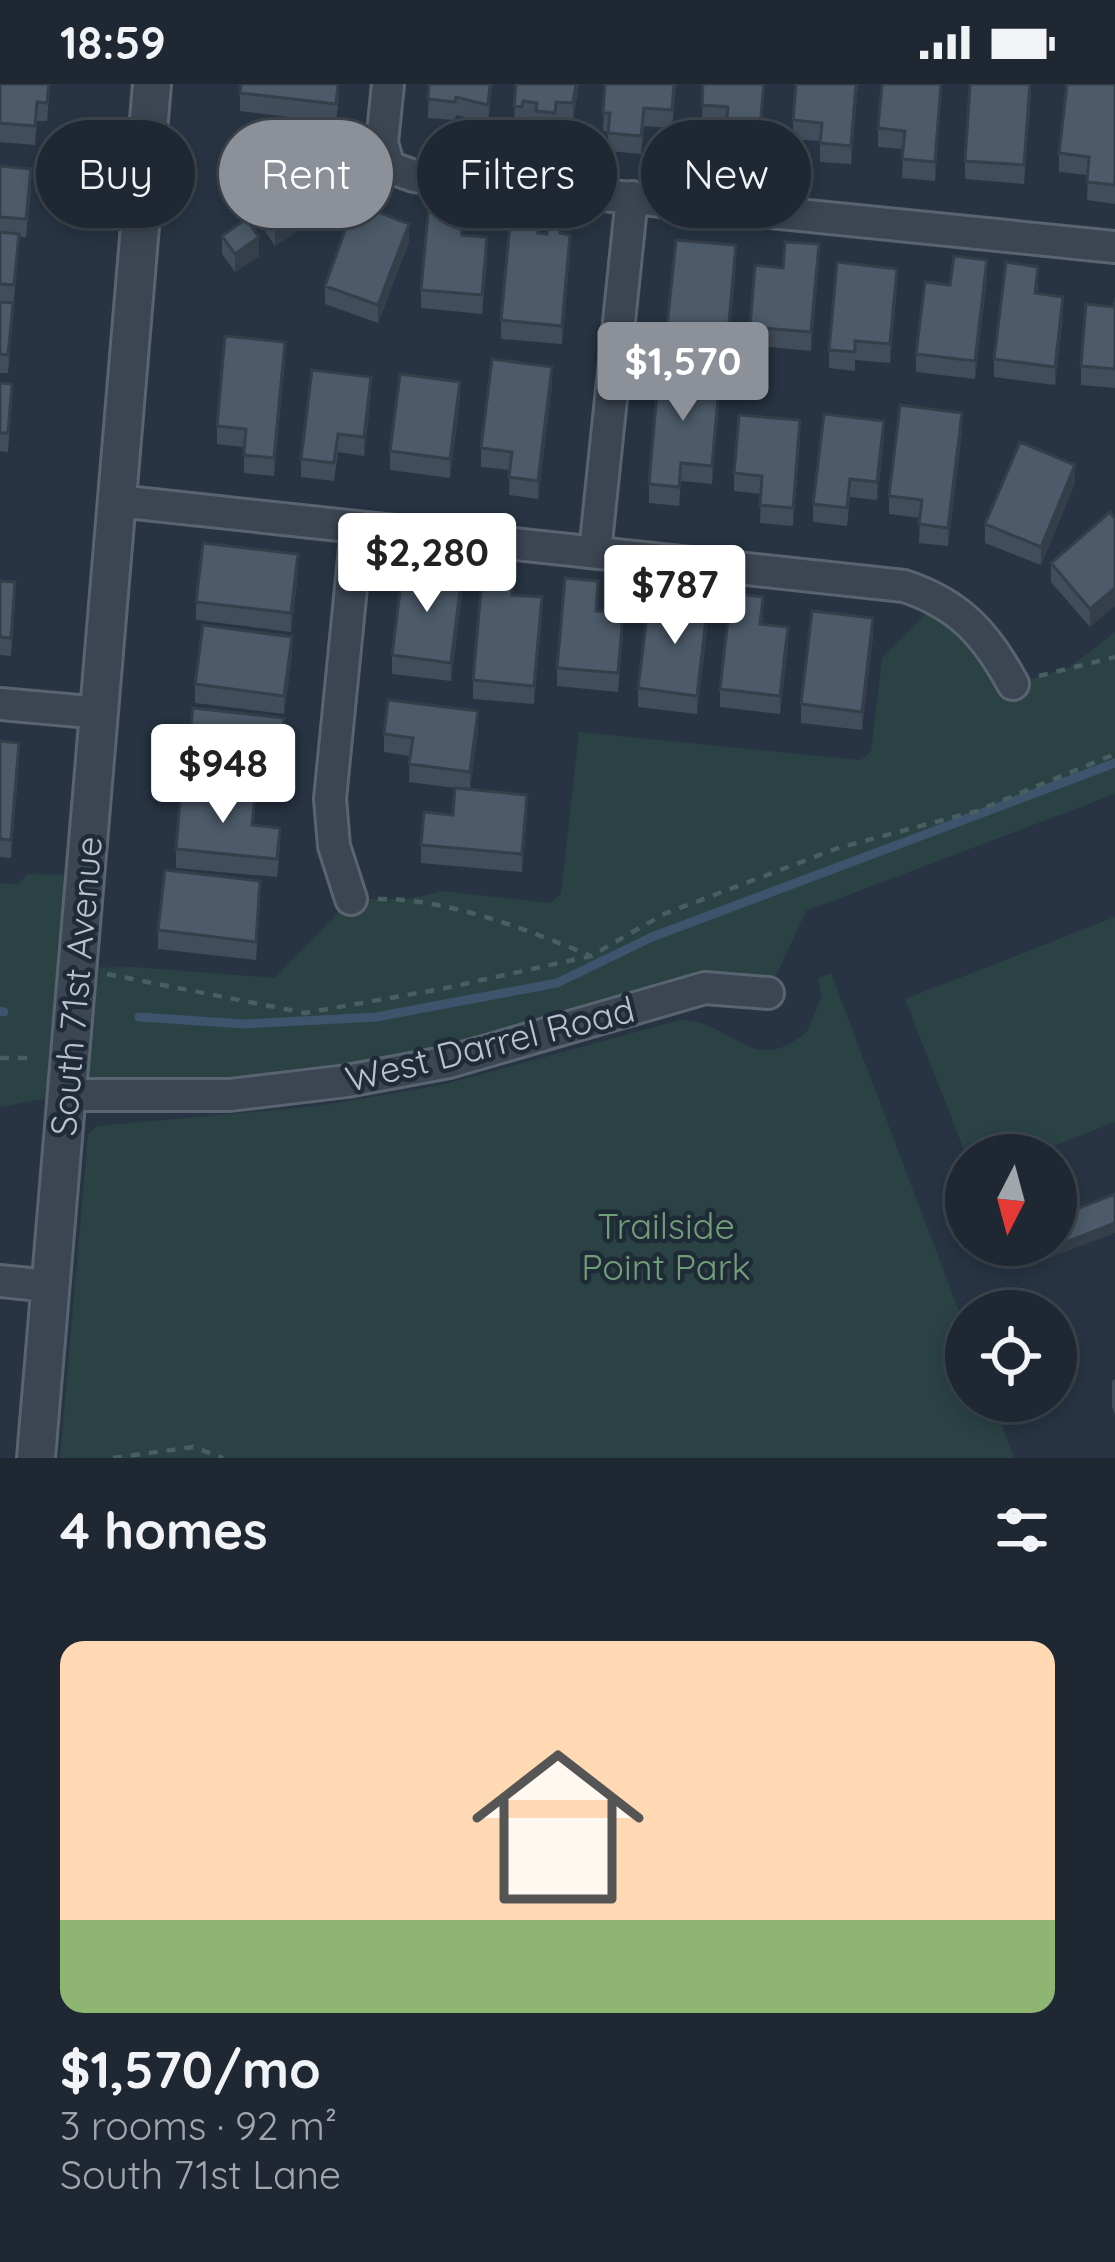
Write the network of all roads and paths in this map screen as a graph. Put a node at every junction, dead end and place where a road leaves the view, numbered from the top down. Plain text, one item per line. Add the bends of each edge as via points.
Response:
1 (152, 84) edge
2 (388, 84) edge
3 (632, 197) junction
4 (1115, 248) edge
5 (117, 501) junction
6 (357, 527) junction
7 (595, 552) junction
8 (1115, 657) edge
9 (1013, 684) joint
10 (0, 704) edge
11 (101, 713) junction
12 (1115, 754) edge
13 (351, 898) joint
14 (591, 956) junction
15 (78, 968) junction
16 (768, 993) dead end
17 (0, 1058) edge
18 (37, 1058) dead end
19 (66, 1095) junction
20 (0, 1281) edge
21 (49, 1286) junction
22 (35, 1458) edge
23 (113, 1458) edge
24 (223, 1458) edge

1 - 5 street, South 71st Avenue
2 - 3 street via 382,143 389,166 414,176
3 - 4 street
3 - 7 street
5 - 6 street
5 - 11 street, South 71st Avenue
6 - 7 street
6 - 13 street via 330,799
7 - 9 street via 904,586 941,598 987,637
8 - 9 path
10 - 11 street
11 - 15 street, South 71st Avenue
12 - 14 path via 977,811 838,848 664,914
13 - 14 path via 408,898
14 - 15 path via 305,1013
15 - 19 street, South 71st Avenue
16 - 19 street, West Darrel Road via 705,988 449,1062 347,1081 230,1095
17 - 18 path
19 - 21 street, South 71st Avenue
20 - 21 street
21 - 22 street, South 71st Avenue
23 - 24 path via 193,1447

